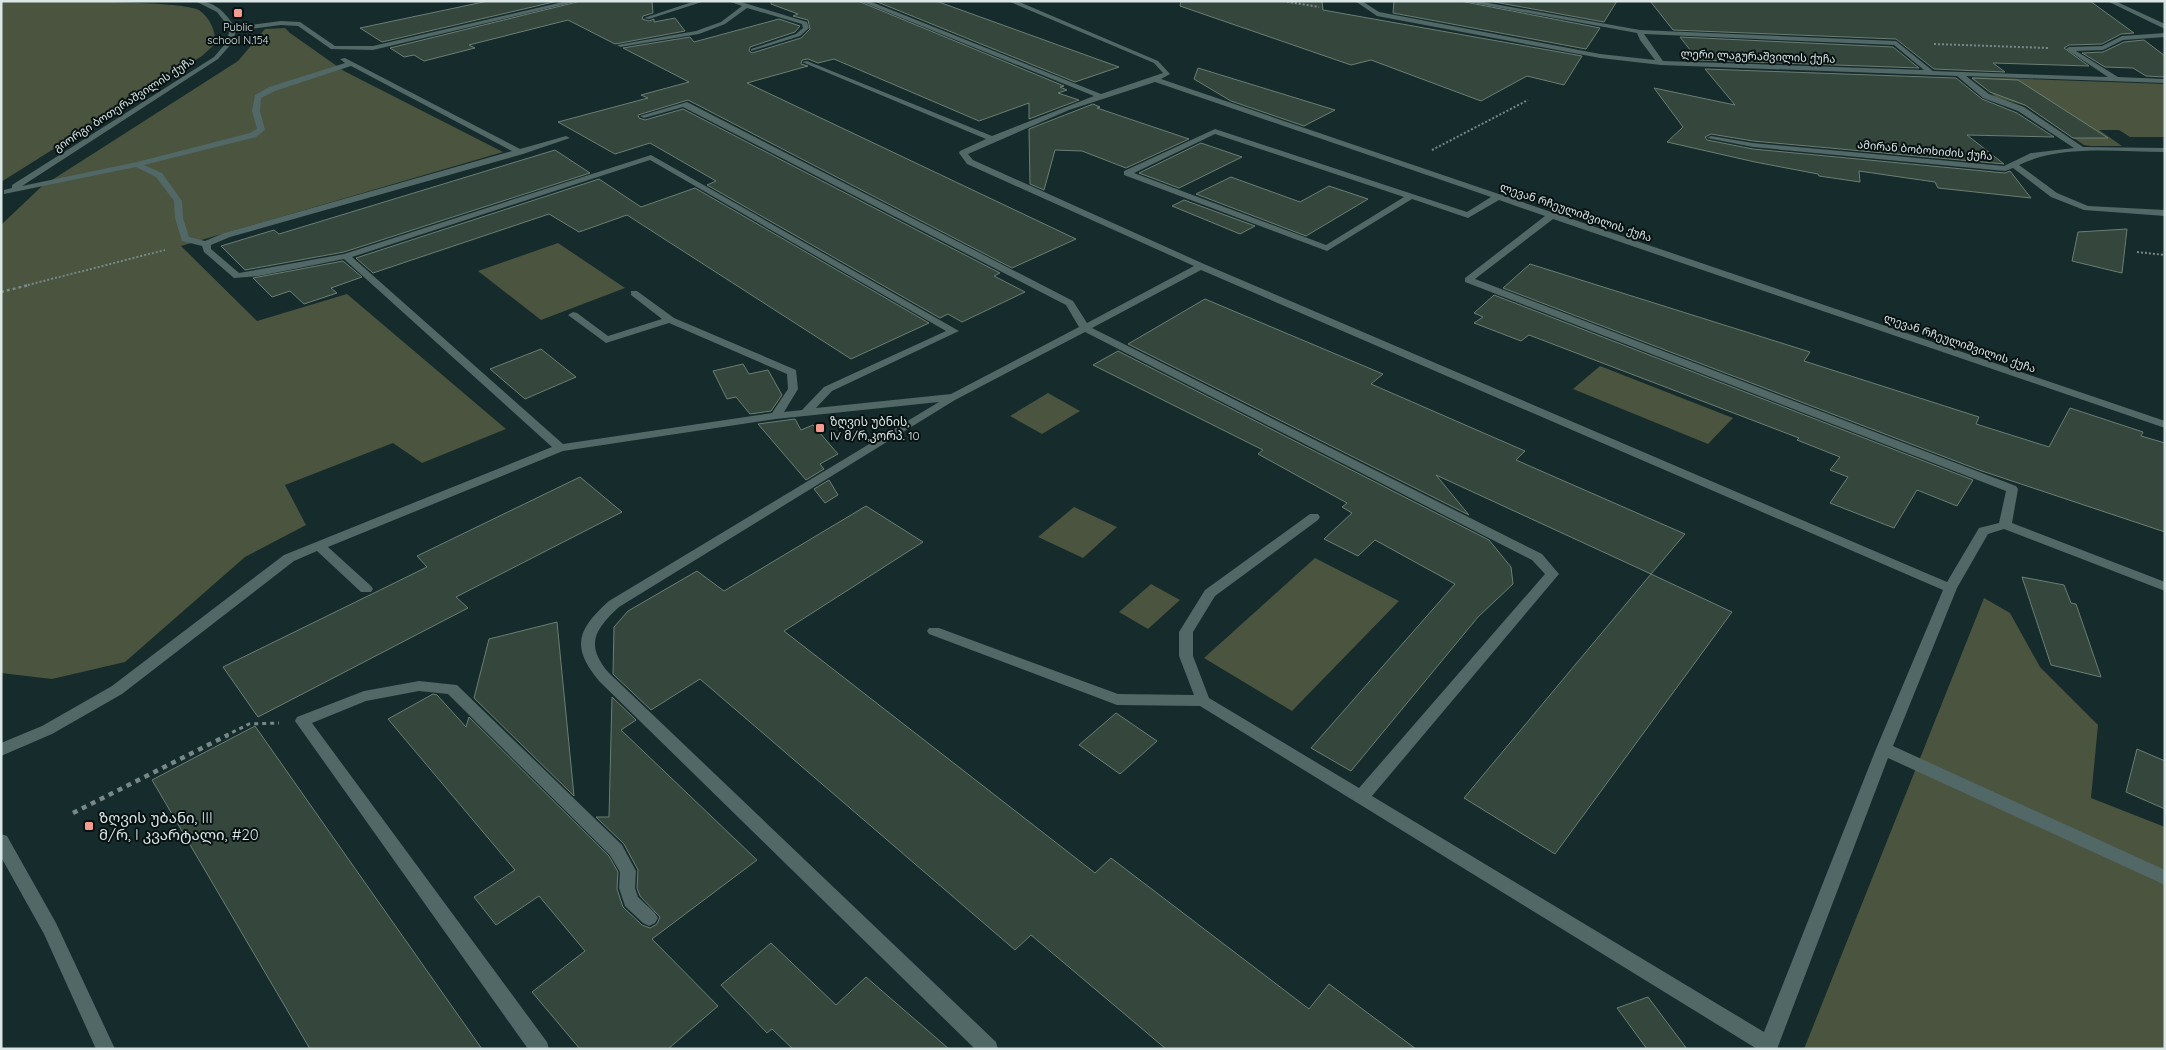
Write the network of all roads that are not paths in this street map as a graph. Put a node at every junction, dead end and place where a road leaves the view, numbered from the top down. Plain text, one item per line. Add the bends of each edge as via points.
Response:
1 (198, 1) edge
2 (576, 1) edge
3 (702, 1) edge
4 (731, 1) edge
5 (863, 1) edge
6 (1011, 1) edge
7 (1358, 1) edge
8 (1465, 1) edge
9 (2110, 1) edge
10 (746, 6) junction
11 (646, 18) dead end
12 (2165, 27) edge
13 (233, 29) junction
14 (1640, 32) junction
15 (2165, 36) edge
16 (620, 45) dead end
17 (333, 48) junction
18 (373, 48) junction
19 (753, 50) dead end
20 (805, 62) dead end
21 (347, 63) junction
22 (1661, 63) junction
23 (1930, 72) junction
24 (1958, 73) junction
25 (2117, 79) junction
26 (1156, 80) junction
27 (2165, 81) edge
28 (1100, 96) junction
29 (644, 116) dead end
30 (566, 138) dead end
31 (992, 138) junction
32 (1711, 138) dead end
33 (2081, 149) junction
34 (2165, 150) edge
35 (520, 152) junction
36 (138, 164) junction
37 (2013, 165) junction
38 (4, 194) edge
39 (1411, 196) junction
40 (1498, 197) junction
41 (2165, 213) edge
42 (1552, 215) junction
43 (206, 244) junction
44 (346, 256) junction
45 (1200, 266) junction
46 (634, 292) dead end
47 (574, 315) dead end
48 (670, 320) junction
49 (1085, 328) junction
50 (954, 397) junction
51 (804, 413) junction
52 (776, 416) junction
53 (2165, 425) edge
54 (560, 448) junction
55 (1314, 517) dead end
56 (2005, 525) junction
57 (319, 546) junction
58 (2165, 586) edge
59 (1950, 588) junction
60 (366, 589) dead end
61 (934, 631) dead end
62 (1202, 701) junction
63 (1884, 749) junction
64 (1, 750) edge
65 (1361, 797) junction
66 (1, 841) edge
67 (2165, 878) edge
68 (649, 918) dead end
69 (1767, 1047) edge
70 (106, 1049) edge
71 (540, 1049) edge
72 (988, 1049) edge

1 - 13 street via 215,3
2 - 18 street
3 - 11 street
4 - 10 street
5 - 28 street
6 - 26 street via 1156,62 1166,74
7 - 22 street, ლერი ლაგურაშვილის ქუჩა via 1377,14 1600,56
8 - 14 street
9 - 12 street
10 - 16 street via 723,23 697,33
10 - 19 street via 805,23 806,28 798,35
13 - 17 street via 300,24
13 - 38 street, გიორგი ბოთერაშვილის ქუჩა via 229,43 216,58
14 - 22 street
14 - 23 street via 1896,43
15 - 25 street via 2122,38 2103,48 2069,49
17 - 18 street
17 - 21 street
18 - 21 street via 352,56
20 - 31 street
21 - 35 street
21 - 36 street via 258,97 256,111 261,130 253,135
22 - 23 street, ლერი ლაგურაშვილის ქუჩა
23 - 24 street, ლერი ლაგურაშვილის ქუჩა
24 - 25 street, ლერი ლაგურაშვილის ქუჩა
24 - 33 street via 1986,96 2022,109
25 - 27 street, ლერი ლაგურაშვილის ქუჩა
26 - 28 street
26 - 40 street, ლევან რჩეულიშვილის ქუჩა
28 - 31 street
29 - 49 street via 684,104 1070,303
30 - 35 street
31 - 45 street via 963,153 970,162
32 - 37 street, ამირან ბობოხიძის ქუჩა via 1753,145 2004,169
33 - 34 street, ამირან ბობოხიძის ქუჩა
33 - 37 street, ამირან ბობოხიძის ქუჩა via 2034,155
35 - 43 street via 227,235
36 - 38 street
36 - 43 street via 159,175 178,201 185,239
37 - 41 street via 2054,195 2087,208
39 - 39 street via 1215,131 1127,173 1326,248
39 - 40 street via 1468,216
40 - 42 street, ლევან რჩეულიშვილის ქუჩა
42 - 53 street, ლევან რჩეულიშვილის ქუჩა
42 - 56 street via 1468,280 2012,489
43 - 44 street via 207,250 237,276
44 - 51 street via 650,157 954,332 828,389
44 - 54 street
45 - 49 street
45 - 59 street
46 - 48 street
47 - 48 street via 606,340
48 - 52 street via 792,372 793,389
49 - 50 street
49 - 65 street via 1536,556 1552,574
50 - 51 street
50 - 72 street via 614,604 594,621 587,638 589,657 604,677
51 - 52 street
52 - 54 street
54 - 57 street
55 - 62 street via 1210,593 1186,632 1186,656
56 - 58 street
56 - 59 street via 1983,531
57 - 60 street
57 - 64 street via 289,558 117,690 47,730
59 - 63 street
61 - 62 street via 1117,699
62 - 65 street
63 - 67 street
63 - 69 street
65 - 69 street
66 - 70 street via 50,930
68 - 71 street via 631,901 626,888 628,871 616,850 452,690 419,686 364,696 302,721

